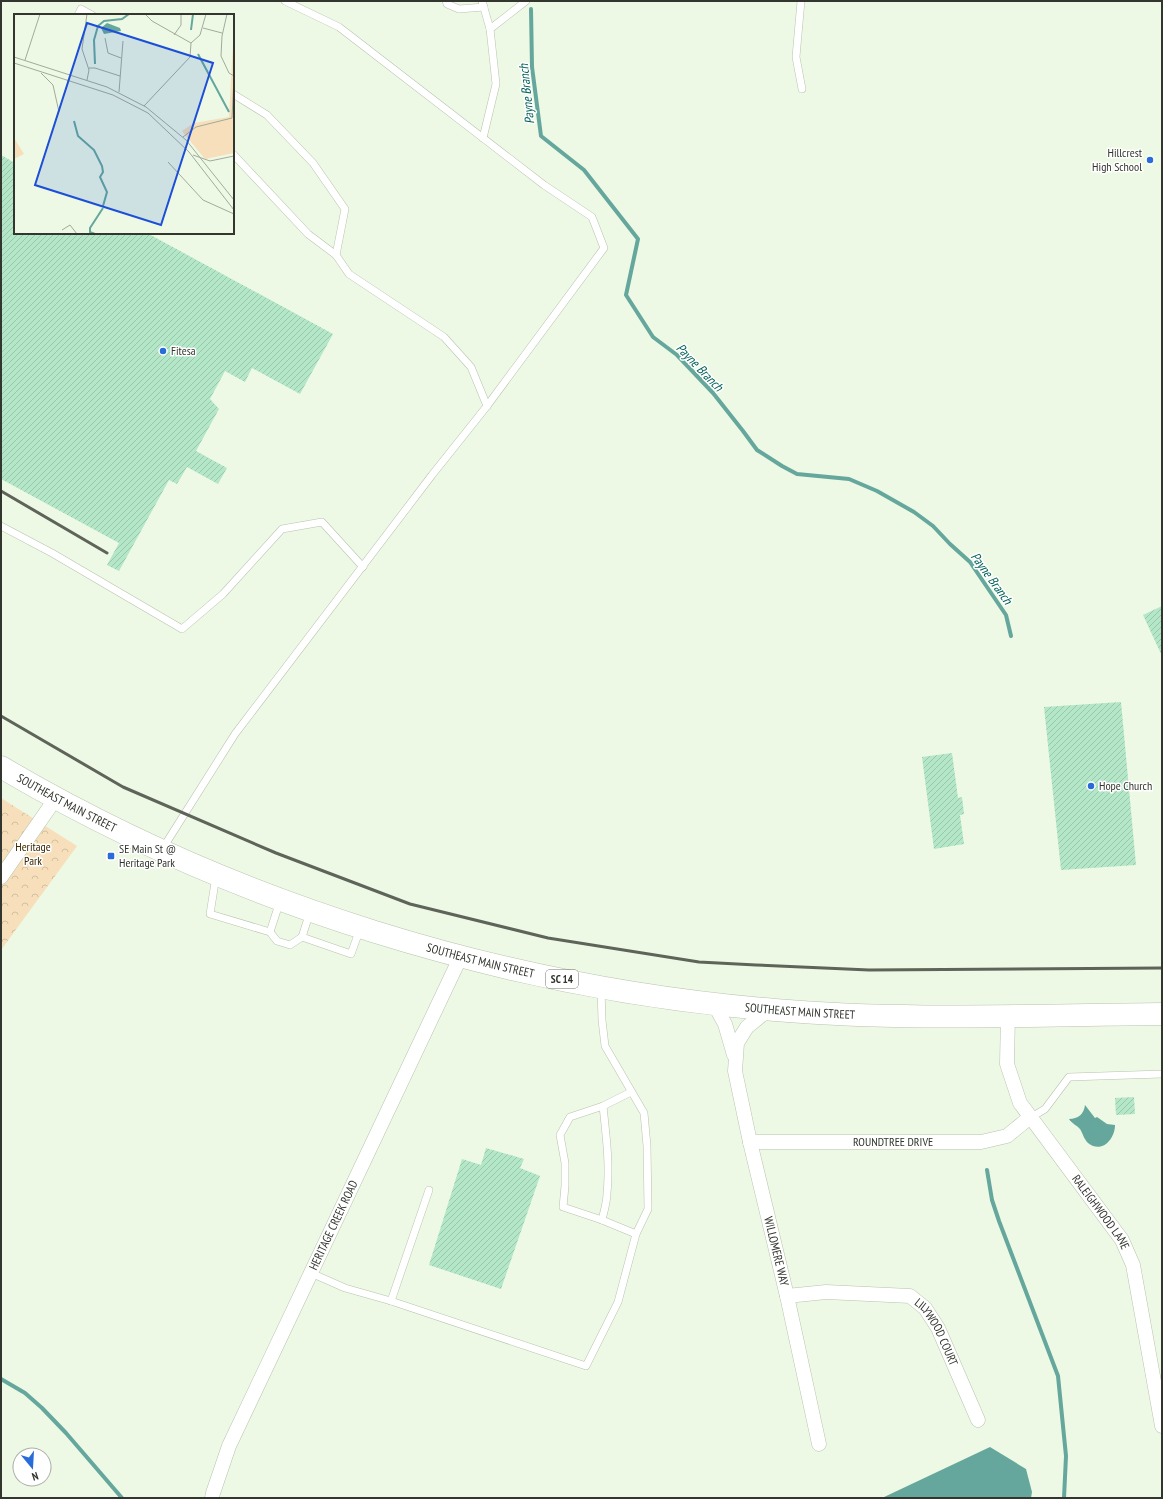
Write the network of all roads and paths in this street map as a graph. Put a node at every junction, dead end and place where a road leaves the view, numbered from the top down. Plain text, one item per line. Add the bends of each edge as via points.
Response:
1 (285, 1) edge
2 (446, 1) edge
3 (526, 1) edge
4 (801, 1) edge
5 (483, 4) edge
6 (79, 14) edge
7 (90, 14) edge
8 (490, 29) junction
9 (802, 89) dead end
10 (234, 95) edge
11 (483, 138) junction
12 (234, 155) edge
13 (336, 255) junction
14 (487, 406) junction
15 (1, 526) edge
16 (363, 566) junction
17 (1, 767) edge
18 (56, 798) junction
19 (162, 850) junction
20 (216, 874) junction
21 (1, 877) edge
22 (281, 898) junction
23 (310, 910) junction
24 (361, 926) junction
25 (270, 932) junction
26 (302, 937) junction
27 (461, 956) junction
28 (601, 987) junction
29 (714, 1004) junction
30 (768, 1010) junction
31 (1162, 1014) edge
32 (1008, 1015) junction
33 (735, 1059) junction
34 (1162, 1074) edge
35 (631, 1092) junction
36 (603, 1106) junction
37 (1030, 1118) junction
38 (750, 1142) junction
39 (429, 1190) dead end
40 (602, 1220) junction
41 (636, 1234) junction
42 (311, 1273) junction
43 (787, 1296) junction
44 (391, 1301) junction
45 (978, 1420) dead end
46 (1162, 1426) edge
47 (819, 1444) dead end
48 (212, 1498) edge

1 - 11 lane via 339,27
2 - 5 lane via 447,4 459,9
3 - 8 lane
4 - 9 lane via 796,57
5 - 8 lane
6 - 7 lane via 81,10
8 - 11 lane via 496,84
10 - 13 lane via 267,116 308,157 344,209
11 - 14 lane via 544,185 592,217 604,248
12 - 13 lane via 308,234
13 - 14 lane via 349,274 444,337 471,367
14 - 16 lane
15 - 16 lane via 182,629 223,594 282,529 322,522
16 - 19 lane via 235,734
17 - 18 main road, SOUTHEAST MAIN STREET / SC 14
18 - 19 main road, SOUTHEAST MAIN STREET / SC 14
18 - 21 street
19 - 20 main road, SOUTHEAST MAIN STREET / SC 14
20 - 22 main road, SOUTHEAST MAIN STREET / SC 14
20 - 25 lane via 210,914
22 - 23 main road, SOUTHEAST MAIN STREET / SC 14
22 - 25 lane
23 - 24 main road, SOUTHEAST MAIN STREET / SC 14
23 - 26 lane
24 - 26 lane via 351,954
24 - 27 main road, SOUTHEAST MAIN STREET / SC 14
25 - 26 lane via 277,941 290,945
27 - 28 main road, SOUTHEAST MAIN STREET / SC 14
27 - 42 street, HERITAGE CREEK ROAD
28 - 29 main road, SOUTHEAST MAIN STREET / SC 14
28 - 35 lane via 605,1046
29 - 30 main road, SOUTHEAST MAIN STREET / SC 14
29 - 33 street, WILLOMERE WAY via 724,1024
30 - 32 main road, SOUTHEAST MAIN STREET / SC 14 via 895,1016
30 - 33 street, WILLOMERE WAY via 747,1027 737,1043
31 - 32 main road, SOUTHEAST MAIN STREET / SC 14
32 - 37 street, RALEIGHWOOD LANE via 1006,1064 1020,1103
33 - 38 street, WILLOMERE WAY via 735,1071
34 - 37 lane via 1069,1077 1045,1109
35 - 36 lane
35 - 41 lane via 644,1113 647,1146 648,1209
36 - 40 lane via 609,1170
36 - 40 lane via 570,1117 560,1134 565,1163 563,1207
37 - 38 street, ROUNDTREE DRIVE via 1007,1136 981,1142
37 - 46 street, RALEIGHWOOD LANE via 1122,1240 1133,1265
38 - 43 street, WILLOMERE WAY
39 - 44 lane
40 - 41 lane
41 - 44 lane via 618,1302 586,1366
42 - 44 lane via 345,1288
42 - 48 street, HERITAGE CREEK ROAD via 229,1446
43 - 45 street, LILYWOOD COURT via 826,1292 910,1296 925,1308 938,1328
43 - 47 street, WILLOMERE WAY

